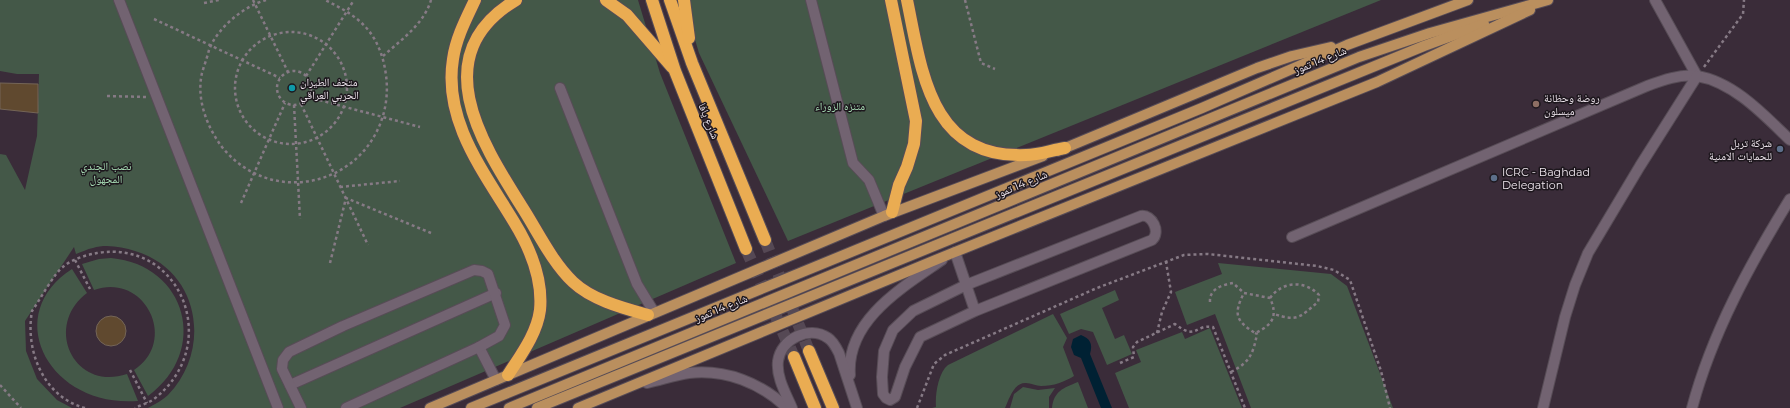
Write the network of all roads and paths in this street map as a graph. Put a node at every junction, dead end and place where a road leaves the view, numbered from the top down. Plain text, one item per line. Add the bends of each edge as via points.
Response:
1 (119, 0) edge
2 (219, 0) edge
3 (266, 0) edge
4 (325, 0) edge
5 (354, 0) edge
6 (431, 0) edge
7 (475, 0) edge
8 (516, 0) edge
9 (606, 0) edge
10 (652, 0) edge
11 (670, 0) edge
12 (684, 0) edge
13 (811, 0) edge
14 (891, 0) edge
15 (907, 0) edge
16 (966, 0) edge
17 (1468, 0) edge
18 (1550, 0) edge
19 (1656, 0) edge
20 (1744, 0) edge
21 (254, 2) edge
22 (204, 3) dead end
23 (348, 11) junction
24 (154, 19) dead end
25 (270, 35) junction
26 (327, 44) junction
27 (1347, 45) junction
28 (211, 46) junction
29 (383, 56) junction
30 (242, 60) junction
31 (692, 63) junction
32 (995, 70) dead end
33 (676, 71) junction
34 (288, 72) junction
35 (306, 76) junction
36 (1697, 76) junction
37 (280, 78) junction
38 (560, 88) dead end
39 (107, 96) dead end
40 (156, 97) junction
41 (308, 97) junction
42 (285, 103) junction
43 (301, 104) junction
44 (294, 105) junction
45 (344, 107) junction
46 (384, 118) junction
47 (420, 128) dead end
48 (317, 139) junction
49 (1790, 140) edge
50 (268, 141) junction
51 (296, 145) junction
52 (1065, 148) junction
53 (254, 174) junction
54 (334, 174) junction
55 (400, 181) dead end
56 (298, 183) junction
57 (340, 187) junction
58 (346, 198) junction
59 (1790, 199) edge
60 (241, 203) dead end
61 (888, 214) junction
62 (300, 219) dead end
63 (431, 233) dead end
64 (1292, 237) dead end
65 (765, 240) tunnel mouth
66 (368, 245) dead end
67 (746, 249) tunnel mouth
68 (952, 253) junction
69 (75, 260) junction
70 (1166, 262) junction
71 (330, 263) dead end
72 (966, 285) junction
73 (90, 289) dead end
74 (496, 292) junction
75 (1244, 293) junction
76 (1270, 298) junction
77 (1210, 302) dead end
78 (975, 311) junction
79 (651, 313) junction
80 (1274, 314) junction
81 (1157, 333) junction
82 (1255, 333) junction
83 (479, 347) junction
84 (809, 351) tunnel mouth
85 (794, 358) tunnel mouth
86 (1120, 363) dead end
87 (130, 370) dead end
88 (1232, 372) junction
89 (508, 375) junction
90 (496, 380) junction
91 (290, 384) junction
92 (0, 385) edge
93 (631, 386) junction
94 (852, 394) junction
95 (147, 403) junction
96 (21, 408) edge
97 (85, 408) edge
98 (135, 408) edge
99 (278, 408) edge
100 (301, 408) edge
101 (346, 408) edge
102 (430, 408) edge
103 (470, 408) edge
104 (509, 408) edge
105 (537, 408) edge
106 (578, 408) edge
107 (787, 408) edge
108 (792, 408) edge
109 (815, 408) edge
110 (833, 408) edge
111 (857, 408) edge
112 (917, 408) edge
113 (1246, 408) edge
114 (1390, 408) edge
115 (1543, 408) edge
116 (1692, 408) edge

1 - 40 street
2 - 22 path
3 - 21 path
4 - 23 path
5 - 23 path
6 - 29 path via 418,24
7 - 89 highway via 460,32 453,58 451,81 457,120 469,147 522,234 533,259 540,286 540,311 534,332
8 - 79 highway via 492,18 477,39 468,60 467,89 471,112 494,163 555,261 574,282 594,296
9 - 33 highway via 627,15
10 - 33 highway, شارع يافا
11 - 31 highway, شارع يافا
12 - 31 highway
13 - 61 street via 853,163 869,180
14 - 61 highway via 916,121 914,144
15 - 52 highway via 924,82 937,110 956,134 975,146 1001,154 1027,155
16 - 32 path via 981,63
17 - 27 main road, شارع 14 تموز
18 - 68 main road via 1377,82
18 - 104 main road, شارع 14 تموز via 1430,33 1360,57
18 - 105 main road via 1424,46
19 - 36 street
20 - 36 path via 1743,14
21 - 25 path
21 - 28 path via 229,21
23 - 26 path
23 - 29 path via 369,31
24 - 28 path
25 - 26 path via 300,32 314,36
25 - 30 path via 254,45
25 - 34 path
26 - 35 path
26 - 45 path via 338,57 345,72 348,89
27 - 52 main road via 1310,51 1274,61
27 - 103 main road, شارع 14 تموز via 1202,108
28 - 30 path
28 - 53 path via 202,75 202,106 212,134 231,158
29 - 46 path via 388,85
30 - 37 path
30 - 50 path via 235,78 235,97 241,115 252,131
31 - 65 highway, شارع يافا
33 - 67 highway, شارع يافا
34 - 35 path via 298,72
34 - 37 path
35 - 41 path via 311,86
36 - 49 street via 1732,90
36 - 64 street via 1672,77 1647,86
36 - 115 street via 1588,253 1565,317
37 - 42 path via 277,88
38 - 79 street via 637,284
39 - 40 path
40 - 99 street
41 - 43 path
41 - 45 path
42 - 44 path
42 - 50 path
43 - 44 path
43 - 48 path
44 - 51 path
45 - 46 path
45 - 48 path via 329,130
46 - 47 path
46 - 54 path via 374,139 356,159
48 - 51 path
48 - 54 path
50 - 51 path
50 - 53 path
51 - 56 path
52 - 61 main road
53 - 56 path via 277,181
53 - 60 path
54 - 56 path
54 - 57 path
55 - 57 path
56 - 62 path
57 - 58 path
58 - 63 path
58 - 66 path
58 - 71 path
59 - 116 street via 1725,317
61 - 79 main road
68 - 72 street
68 - 93 main road
68 - 94 street via 888,298 869,320 855,345 849,366
69 - 73 path
69 - 95 path via 107,251 129,253 149,261 166,274 179,291 188,310 190,332 186,358 173,382
69 - 97 path via 62,267 32,310 30,343 38,369 54,390 76,406
70 - 81 path via 1171,292 1162,312
70 - 112 path via 1097,288 945,355 934,364
70 - 114 path via 1184,256 1208,254 1317,266 1342,274 1350,280 1381,371
72 - 78 street
72 - 78 street via 913,311 893,330 884,351 882,377 883,394 886,398 890,400 895,397 905,367 920,337
72 - 78 street via 1141,216 1150,217 1156,231 1152,240
74 - 83 street via 505,325 499,336
74 - 91 street
74 - 91 street via 488,274 474,270 343,326 289,352 283,360 282,369
75 - 76 path
75 - 77 path via 1233,283 1225,284 1215,290
75 - 82 path via 1236,313 1241,323
76 - 80 path
76 - 80 path via 1275,291 1285,285 1310,288 1320,295 1318,302 1297,318
79 - 89 main road
80 - 82 path via 1267,328
81 - 86 path via 1137,342 1133,347 1134,357
81 - 88 path via 1176,324 1185,332 1191,333 1208,326 1214,327
82 - 88 path via 1257,334 1253,350 1248,359 1243,366
83 - 90 street
83 - 101 street
84 - 110 highway
85 - 109 highway
87 - 95 path
88 - 113 path
89 - 90 main road
90 - 102 main road
91 - 100 street
92 - 96 path
93 - 106 main road
93 - 107 street via 689,373 711,372 734,376 755,385
94 - 108 street via 839,353 829,338 820,334 802,334 786,344 778,361 781,382
94 - 111 street
95 - 98 path

